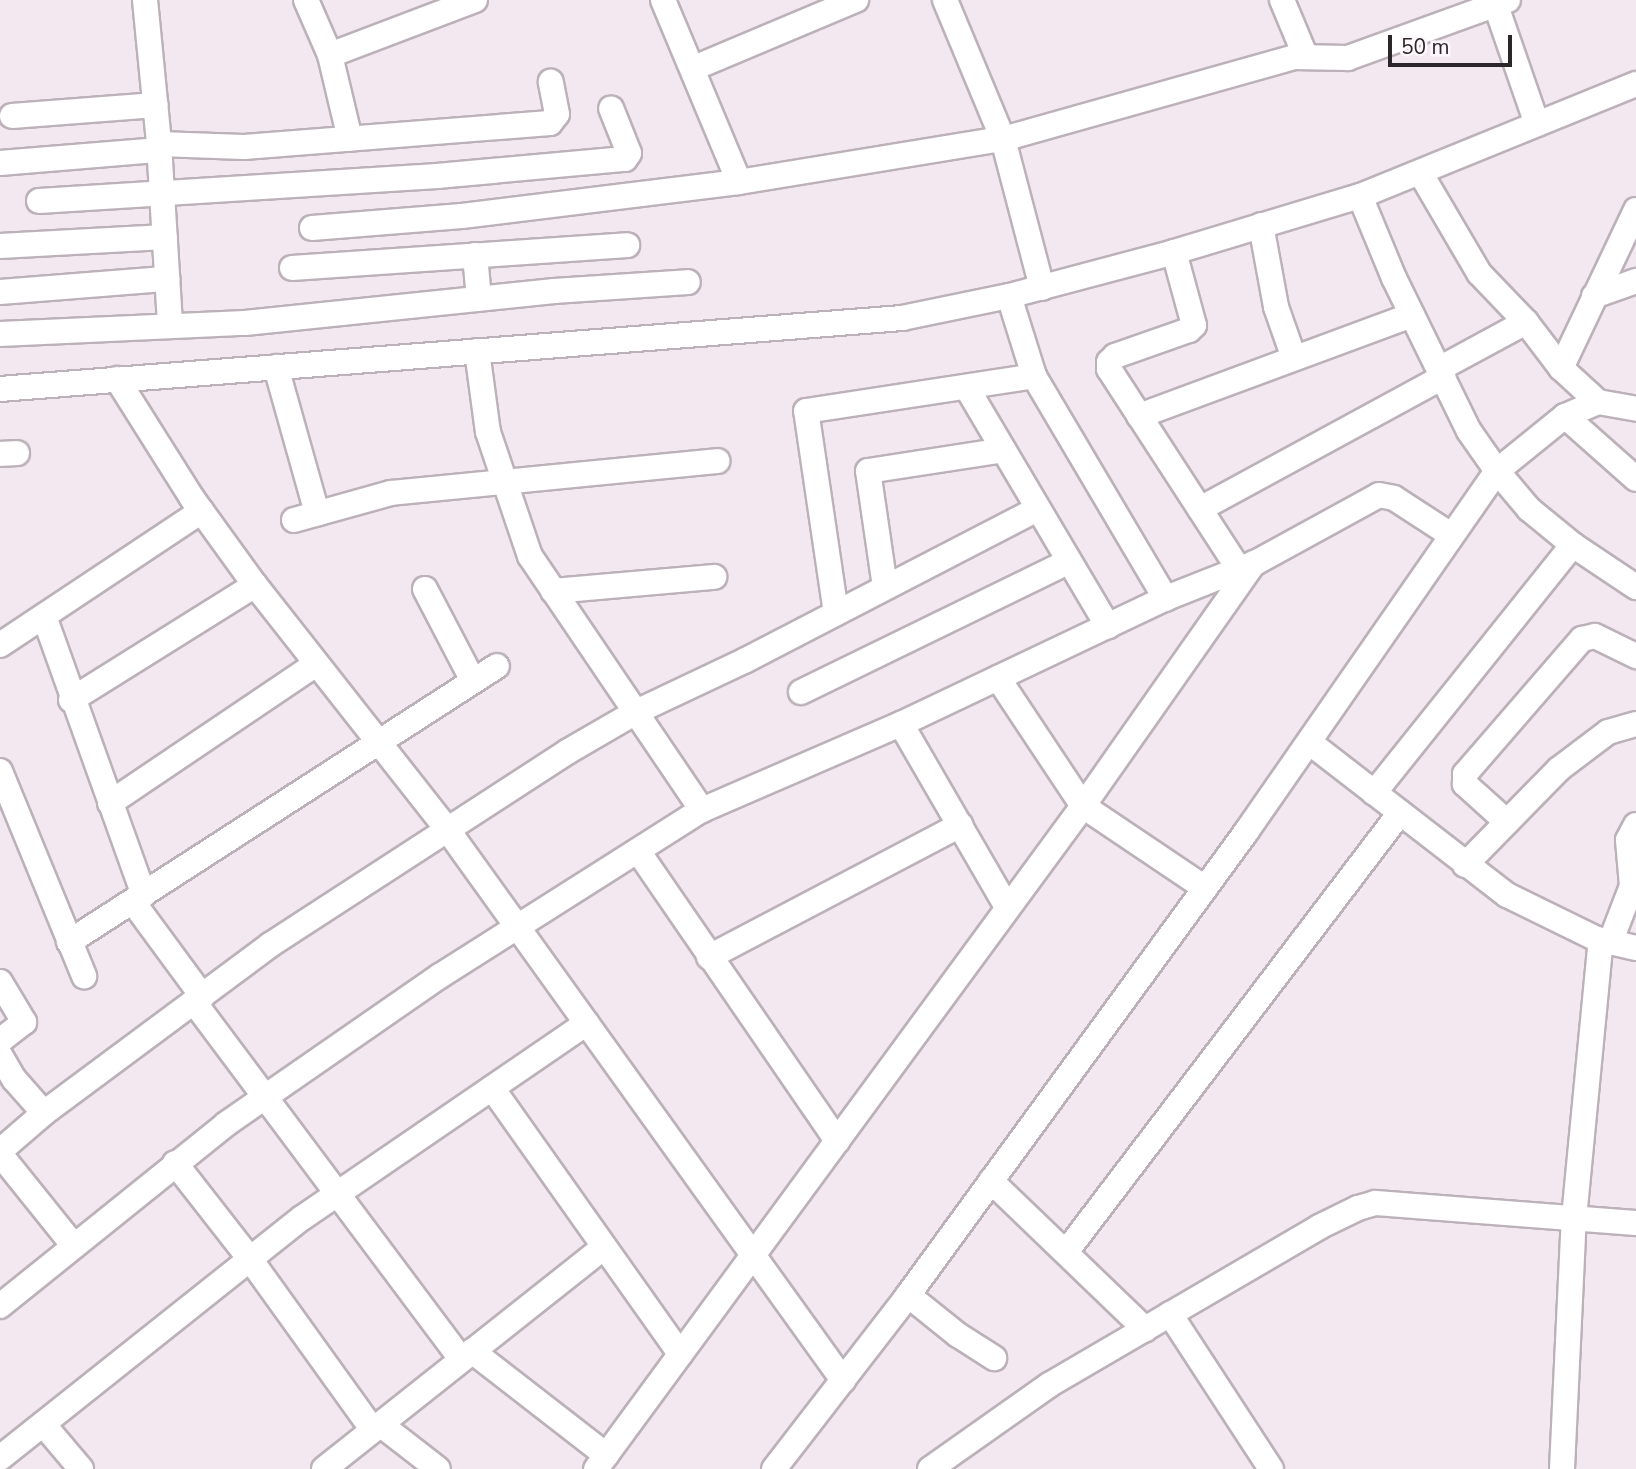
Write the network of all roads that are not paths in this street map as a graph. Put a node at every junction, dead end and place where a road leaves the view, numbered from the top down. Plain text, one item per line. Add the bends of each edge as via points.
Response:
1 (145, 0) edge
2 (306, 0) edge
3 (475, 0) edge
4 (663, 0) edge
5 (856, 0) edge
6 (945, 0) edge
7 (1282, 0) edge
8 (1499, 1) edge
9 (432, 8) edge
10 (330, 55) junction
11 (1305, 55) junction
12 (694, 68) junction
13 (551, 82) dead end
14 (1636, 84) edge
15 (156, 105) junction
16 (611, 108) dead end
17 (12, 116) dead end
18 (1537, 124) junction
19 (350, 139) junction
20 (1003, 139) junction
21 (159, 147) junction
22 (0, 163) edge
23 (1421, 174) junction
24 (739, 181) junction
25 (162, 195) junction
26 (1360, 197) junction
27 (39, 201) dead end
28 (1636, 209) edge
29 (1261, 225) junction
30 (312, 228) dead end
31 (165, 237) junction
32 (627, 245) dead end
33 (0, 246) edge
34 (1174, 252) junction
35 (475, 255) junction
36 (292, 268) dead end
37 (167, 279) junction
38 (1636, 281) edge
39 (688, 282) dead end
40 (1042, 288) junction
41 (0, 292) edge
42 (1009, 296) junction
43 (1594, 296) junction
44 (479, 299) junction
45 (1412, 315) junction
46 (1526, 322) junction
47 (170, 326) junction
48 (0, 334) edge
49 (477, 351) junction
50 (1294, 358) junction
51 (276, 367) junction
52 (1561, 368) junction
53 (1441, 373) junction
54 (1034, 376) junction
55 (117, 379) junction
56 (967, 388) junction
57 (0, 389) edge
58 (1598, 402) junction
59 (1636, 409) edge
60 (1139, 416) junction
61 (1565, 416) junction
62 (1003, 450) junction
63 (717, 461) dead end
64 (1497, 471) junction
65 (1636, 479) edge
66 (505, 481) junction
67 (1037, 509) junction
68 (1200, 509) junction
69 (202, 512) junction
70 (1451, 535) junction
71 (1573, 545) junction
72 (1069, 561) junction
73 (1247, 566) junction
74 (714, 577) dead end
75 (254, 585) junction
76 (885, 587) junction
77 (1636, 587) edge
78 (425, 589) dead end
79 (553, 591) junction
80 (1166, 599) junction
81 (836, 613) junction
82 (44, 616) junction
83 (1108, 626) junction
84 (0, 645) edge
85 (1636, 656) edge
86 (316, 664) junction
87 (497, 666) dead end
88 (998, 678) junction
89 (473, 681) junction
90 (802, 692) dead end
91 (71, 699) junction
92 (636, 712) junction
93 (901, 724) junction
94 (1636, 724) edge
95 (378, 742) junction
96 (1309, 742) junction
97 (0, 771) edge
98 (1374, 793) junction
99 (110, 803) junction
100 (1083, 806) junction
101 (702, 810) junction
102 (1400, 813) junction
103 (1507, 822) junction
104 (960, 825) junction
105 (1636, 825) edge
106 (447, 829) junction
107 (638, 851) junction
108 (1465, 865) junction
109 (1205, 888) junction
110 (138, 899) junction
111 (1007, 907) junction
112 (518, 927) junction
113 (69, 942) junction
114 (1605, 942) junction
115 (1636, 948) edge
116 (709, 957) junction
117 (84, 976) dead end
118 (3, 993) edge
119 (198, 999) junction
120 (587, 1023) junction
121 (0, 1041) edge
122 (0, 1055) edge
123 (492, 1088) junction
124 (266, 1096) junction
125 (44, 1113) junction
126 (837, 1141) junction
127 (0, 1153) edge
128 (175, 1163) junction
129 (991, 1181) junction
130 (337, 1194) junction
131 (1574, 1218) junction
132 (1636, 1223) edge
133 (74, 1246) junction
134 (604, 1247) junction
135 (1066, 1252) junction
136 (753, 1256) junction
137 (250, 1259) junction
138 (908, 1295) junction
139 (0, 1306) edge
140 (1170, 1314) junction
141 (1145, 1329) junction
142 (680, 1354) junction
143 (466, 1355) junction
144 (994, 1358) dead end
145 (843, 1380) junction
146 (43, 1423) junction
147 (376, 1427) junction
148 (0, 1458) edge
149 (601, 1462) edge
150 (81, 1469) edge
151 (324, 1469) edge
152 (438, 1469) edge
153 (774, 1469) edge
154 (930, 1469) edge
155 (1271, 1469) edge
156 (1562, 1469) edge

1 - 15 street
2 - 10 street
3 - 9 street
4 - 12 street
5 - 12 street
6 - 20 street
7 - 11 street
8 - 11 street via 1348,58
8 - 18 street
9 - 10 street
10 - 19 street
11 - 20 street
12 - 24 street
13 - 19 street via 557,114 550,123
14 - 18 street
15 - 17 street
15 - 21 street
16 - 25 street via 629,153 625,159
18 - 23 street
19 - 21 street via 244,147
20 - 24 street
20 - 40 street
21 - 22 street
21 - 25 street
23 - 26 street
23 - 46 street via 1479,273
24 - 30 street via 462,216
25 - 27 street
25 - 31 street
26 - 29 street
26 - 45 street
28 - 43 street
29 - 34 street
29 - 50 street via 1276,307
31 - 33 street
31 - 37 street
32 - 35 street
34 - 40 street
34 - 60 street via 1194,325 1109,362
35 - 36 street
35 - 44 street
37 - 41 street
37 - 47 street
38 - 43 street
39 - 44 street
40 - 42 street
42 - 49 street via 902,318
42 - 54 street
43 - 52 street
44 - 47 street via 245,323
45 - 50 street
45 - 53 street
46 - 52 street
46 - 53 street
47 - 48 street
49 - 51 street
49 - 66 street via 488,432
50 - 60 street
51 - 55 street
51 - 66 street via 305,517 391,494
52 - 58 street
53 - 64 street via 1469,431
53 - 68 street
54 - 56 street
54 - 80 street
55 - 57 street
55 - 69 street
56 - 62 street
56 - 81 street via 806,411
58 - 59 street
58 - 61 street
60 - 68 street
61 - 64 street
61 - 65 street
62 - 67 street
62 - 76 street via 868,471
63 - 66 street
64 - 70 street
64 - 71 street via 1529,509
66 - 79 street via 530,556
67 - 72 street
67 - 76 street
68 - 73 street
69 - 75 street
69 - 82 street
70 - 73 street via 1385,494
70 - 96 street
71 - 77 street
71 - 98 street
72 - 83 street
72 - 90 street
73 - 80 street
73 - 100 street
74 - 79 street
75 - 86 street
75 - 91 street
76 - 81 street
78 - 89 street
79 - 92 street
80 - 83 street
81 - 92 street
82 - 84 street
82 - 91 street
83 - 88 street
85 - 103 street via 1595,636 1582,639 1465,774 1465,784
86 - 95 street
86 - 99 street
87 - 89 street
88 - 93 street
88 - 100 street
89 - 95 street
91 - 99 street
92 - 101 street
92 - 106 street
93 - 101 street
93 - 104 street
94 - 103 street via 1619,727 1559,769
95 - 106 street
95 - 110 street
96 - 98 street
96 - 109 street
97 - 113 street
98 - 102 street
99 - 110 street
100 - 109 street
100 - 111 street
101 - 107 street
102 - 108 street
102 - 135 street
103 - 108 street
104 - 111 street
104 - 116 street
105 - 114 street via 1628,841 1632,886
106 - 112 street
106 - 119 street via 270,945
107 - 112 street
107 - 116 street
108 - 114 street via 1507,895
109 - 129 street
110 - 113 street
110 - 119 street
111 - 126 street
112 - 120 street
112 - 124 street
113 - 117 street
114 - 115 street
114 - 131 street
116 - 126 street
118 - 121 street via 24,1022
119 - 124 street
119 - 125 street
120 - 123 street
120 - 136 street
122 - 125 street
123 - 130 street
123 - 134 street
124 - 128 street
124 - 130 street
125 - 127 street
126 - 136 street
127 - 133 street
128 - 133 street
128 - 137 street
129 - 135 street
129 - 138 street
130 - 137 street
130 - 143 street
131 - 132 street
131 - 140 street via 1375,1203 1319,1227
131 - 156 street
133 - 139 street
134 - 142 street
134 - 143 street
135 - 141 street
136 - 142 street
136 - 145 street
137 - 146 street
137 - 147 street
138 - 144 street
138 - 145 street
140 - 141 street
140 - 155 street
141 - 154 street via 1049,1385
142 - 149 street
143 - 147 street
143 - 149 street
145 - 153 street
146 - 148 street
146 - 150 street
147 - 151 street
147 - 152 street

